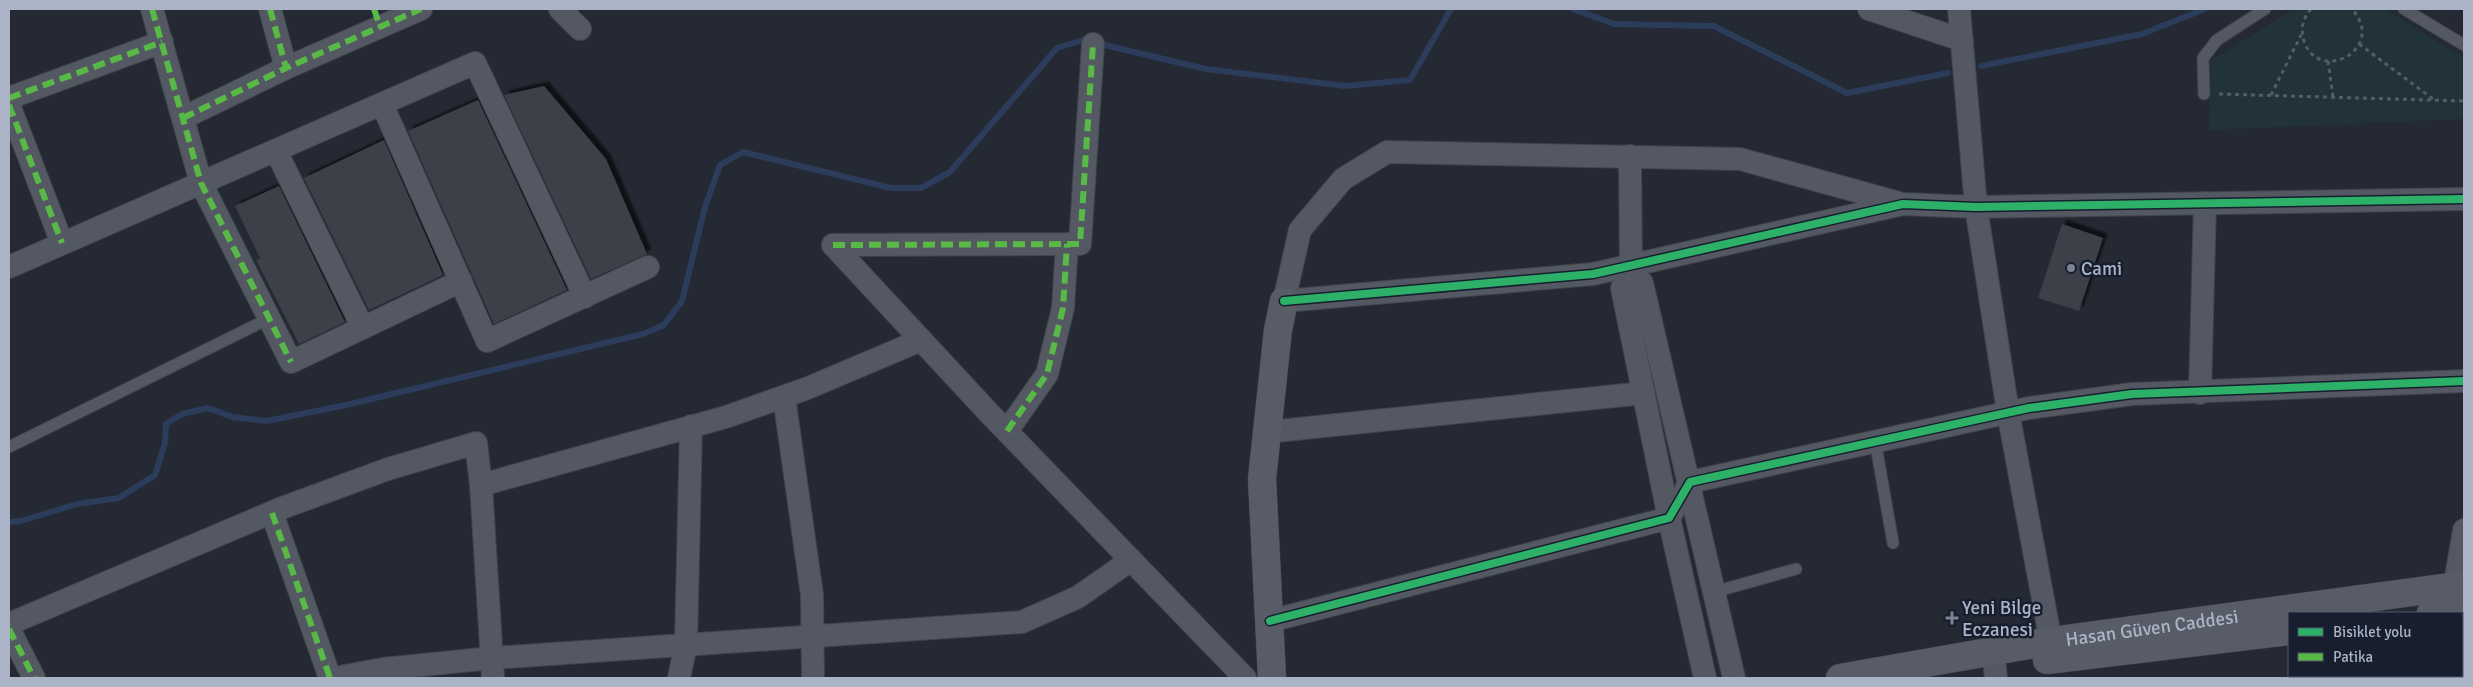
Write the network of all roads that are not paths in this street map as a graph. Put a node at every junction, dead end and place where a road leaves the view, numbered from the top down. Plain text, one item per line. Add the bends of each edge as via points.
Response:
1 (152, 9) edge
2 (270, 9) edge
3 (421, 9) edge
4 (560, 9) edge
5 (1873, 9) edge
6 (1959, 9) edge
7 (2265, 9) edge
8 (2404, 9) edge
9 (377, 18) edge
10 (580, 29) dead end
11 (1962, 40) junction
12 (162, 42) junction
13 (1093, 44) dead end
14 (2464, 45) edge
15 (286, 68) junction
16 (2204, 94) road end
17 (9, 98) edge
18 (382, 104) junction
19 (9, 106) edge
20 (183, 118) junction
21 (276, 151) junction
22 (1630, 156) junction
23 (201, 183) junction
24 (2464, 199) edge
25 (2205, 203) junction
26 (1903, 204) junction
27 (1976, 207) junction
28 (62, 242) junction
29 (1068, 244) junction
30 (9, 267) edge
31 (648, 267) dead end
32 (1631, 269) junction
33 (461, 281) junction
34 (585, 297) junction
35 (1284, 301) junction
36 (270, 318) junction
37 (363, 328) junction
38 (921, 340) junction
39 (2464, 381) edge
40 (1644, 393) junction
41 (2200, 393) junction
42 (784, 397) junction
43 (2008, 412) junction
44 (691, 426) junction
45 (1007, 431) junction
46 (1267, 432) junction
47 (1875, 440) junction
48 (9, 447) edge
49 (1690, 482) junction
50 (481, 485) junction
51 (272, 512) junction
52 (1670, 518) junction
53 (2464, 530) edge
54 (1893, 543) dead end
55 (1131, 560) junction
56 (1796, 569) dead end
57 (1714, 592) junction
58 (2453, 603) edge
59 (2376, 612) edge
60 (1270, 621) junction
61 (2288, 622) edge
62 (9, 624) edge
63 (9, 629) edge
64 (2288, 631) edge
65 (813, 635) junction
66 (686, 644) junction
67 (2052, 650) junction
68 (1995, 666) edge
69 (492, 668) edge
70 (34, 678) edge
71 (330, 678) edge
72 (334, 678) edge
73 (680, 678) edge
74 (813, 678) edge
75 (1245, 678) edge
76 (1272, 678) edge
77 (1706, 678) edge
78 (1734, 678) edge
79 (1840, 678) edge
80 (1937, 678) edge

1 - 12 street
2 - 15 street
3 - 9 street
4 - 10 street
5 - 11 street
6 - 11 street
7 - 16 lane via 2217,40 2203,58
8 - 14 lane
9 - 15 street
11 - 27 street
12 - 17 street
12 - 20 street
13 - 29 street via 1080,244
15 - 20 street
18 - 21 street
18 - 33 street
18 - 34 street via 475,63
19 - 28 street
20 - 23 street
21 - 23 street
21 - 37 street
22 - 26 street via 1740,159
22 - 32 street
22 - 35 street via 1387,152 1343,179 1300,230
23 - 28 street
23 - 36 street
24 - 25 street
25 - 27 street
25 - 41 street
26 - 27 street
26 - 32 street
27 - 43 street
28 - 30 street
29 - 38 street via 833,245
29 - 45 street via 1063,308 1048,374
31 - 34 street
32 - 35 street
32 - 40 street via 1622,288
32 - 49 street via 1642,283
33 - 34 street via 487,340
33 - 37 street
35 - 46 street
36 - 37 street via 291,362
36 - 48 lane
38 - 42 street
38 - 45 street
39 - 41 street
40 - 46 street
40 - 52 street
41 - 43 street via 2132,394
42 - 44 street
42 - 65 street via 812,595
43 - 47 street
43 - 67 street
44 - 50 street
44 - 66 street
45 - 55 street
46 - 60 street via 1262,479
47 - 49 street
47 - 54 lane
49 - 52 street
49 - 57 street
50 - 51 street via 476,444 388,469
50 - 69 street
51 - 62 street
51 - 71 street
52 - 60 street
52 - 77 street
53 - 58 street
55 - 65 street via 1078,596 1022,622
55 - 75 street
56 - 57 lane
57 - 78 street
58 - 59 street, Hasan Güven Caddesi
60 - 76 street
61 - 67 street, Hasan Güven Caddesi
63 - 70 street
64 - 67 street, Hasan Güven Caddesi
65 - 66 street
65 - 74 street
66 - 69 street
66 - 73 street
67 - 68 street, Hasan Güven Caddesi
68 - 79 street, Hasan Güven Caddesi
68 - 80 street, Hasan Güven Caddesi
69 - 72 street via 383,668

